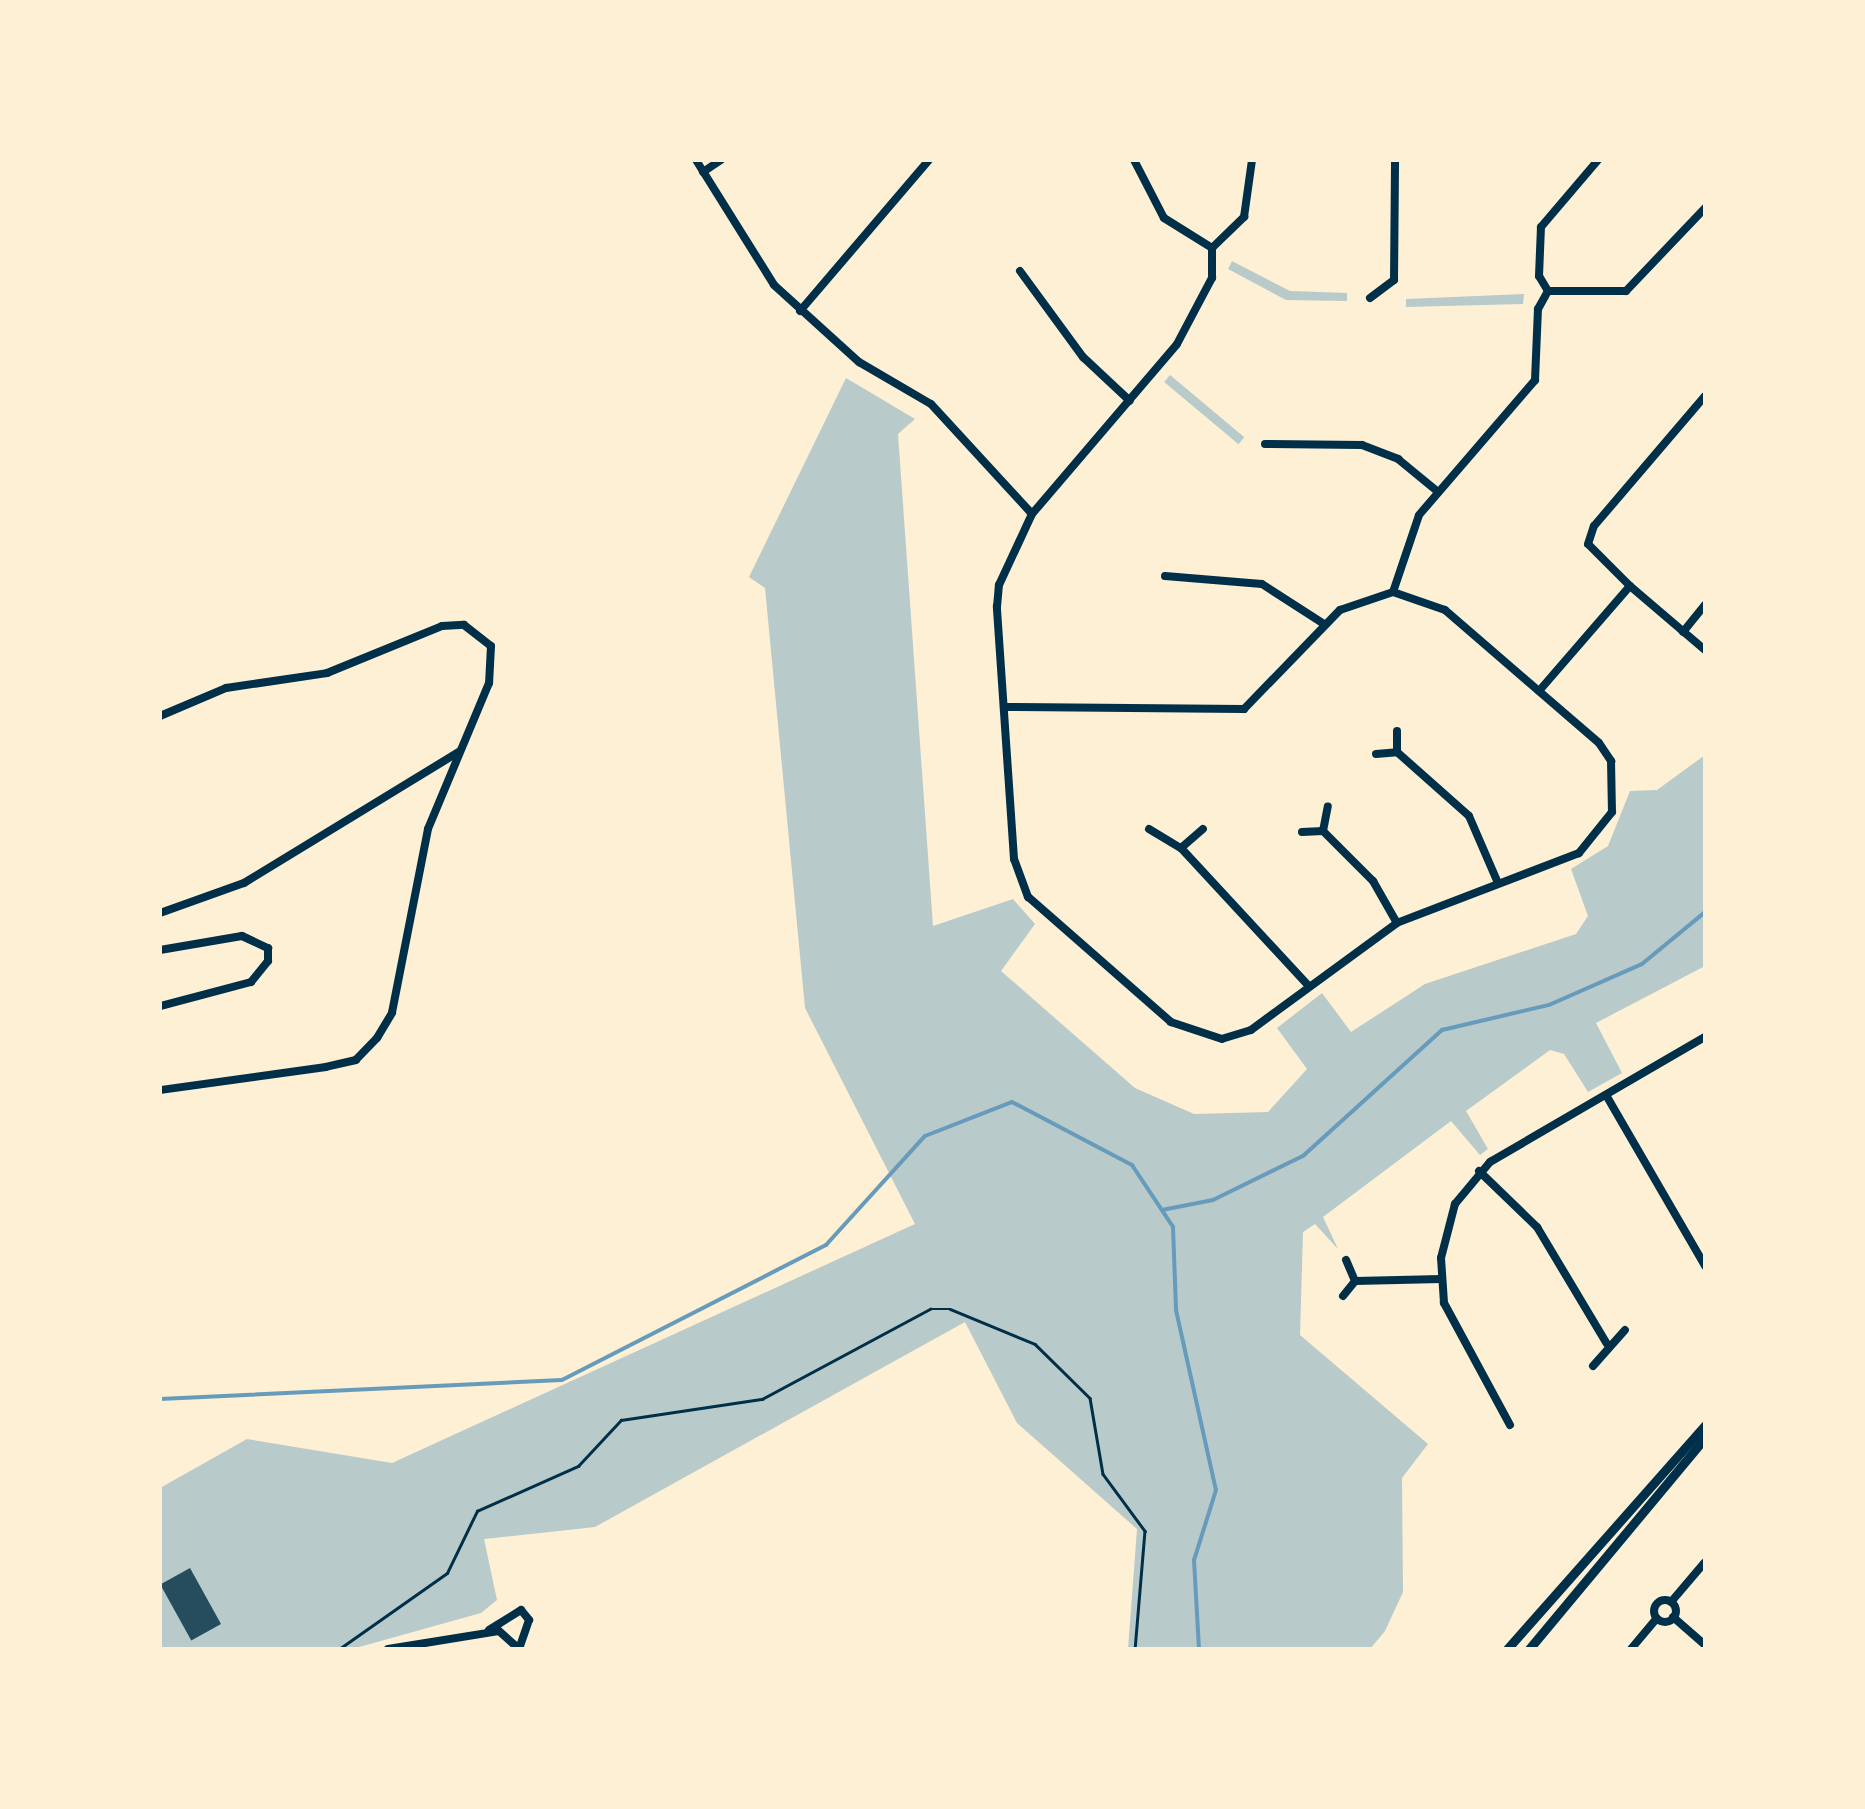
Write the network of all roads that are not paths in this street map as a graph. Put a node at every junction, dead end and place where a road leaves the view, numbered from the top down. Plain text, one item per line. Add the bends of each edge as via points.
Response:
1 (696, 160) edge
2 (721, 160) edge
3 (929, 160) edge
4 (1134, 160) edge
5 (1252, 160) edge
6 (1395, 160) edge
7 (1598, 160) edge
8 (703, 172) junction
9 (1705, 208) edge
10 (1212, 248) junction
11 (1020, 271) dead end
12 (1548, 292) junction
13 (1370, 298) dead end
14 (800, 311) junction
15 (1705, 396) edge
16 (1130, 401) junction
17 (1264, 444) dead end
18 (1437, 491) junction
19 (1032, 514) junction
20 (1165, 576) dead end
21 (1630, 586) junction
22 (1393, 592) junction
23 (1705, 605) edge
24 (1324, 624) junction
25 (1683, 632) junction
26 (1705, 650) edge
27 (1539, 691) junction
28 (1004, 707) junction
29 (160, 716) edge
30 (1397, 730) dead end
31 (462, 749) junction
32 (1398, 752) junction
33 (1376, 754) dead end
34 (1328, 806) dead end
35 (1149, 829) dead end
36 (1203, 829) dead end
37 (1324, 831) junction
38 (1302, 832) dead end
39 (1181, 848) junction
40 (1498, 883) junction
41 (160, 913) edge
42 (1397, 923) junction
43 (160, 950) edge
44 (1309, 986) junction
45 (160, 1006) edge
46 (1705, 1037) edge
47 (160, 1090) edge
48 (1606, 1094) junction
49 (1480, 1170) junction
50 (1346, 1260) dead end
51 (1705, 1266) edge
52 (1441, 1279) junction
53 (1355, 1280) junction
54 (1343, 1296) dead end
55 (1625, 1330) dead end
56 (1607, 1344) junction
57 (1592, 1366) dead end
58 (1510, 1425) dead end
59 (1705, 1425) edge
60 (1705, 1438) edge
61 (1705, 1562) edge
62 (1671, 1602) junction
63 (1537, 1617) junction
64 (1657, 1618) junction
65 (1673, 1618) junction
66 (1548, 1626) junction
67 (488, 1632) junction
68 (1705, 1645) edge
69 (388, 1649) edge
70 (519, 1649) edge
71 (1507, 1649) edge
72 (1529, 1649) edge
73 (1631, 1649) edge

1 - 8 street
2 - 8 street
3 - 14 street
4 - 10 street via 1164,218
5 - 10 street via 1244,217
6 - 13 street via 1394,280
7 - 12 street via 1541,227 1538,276
8 - 14 street via 748,251
9 - 12 street via 1626,291
10 - 16 street via 1212,278 1195,311
11 - 16 street via 1083,358
12 - 18 street via 1538,309 1535,380
14 - 19 street via 859,362 931,404
15 - 21 street via 1594,526 1588,544
16 - 19 street
17 - 18 street via 1362,446 1398,459
18 - 22 street via 1407,539
19 - 28 street via 999,585
20 - 24 street via 1262,584
21 - 25 street
21 - 27 street
22 - 24 street via 1352,602
22 - 27 street via 1445,610
23 - 25 street
24 - 28 street via 1244,709
25 - 26 street
27 - 40 street via 1611,761 1612,812 1579,854
28 - 44 street via 1014,860 1042,912 1196,1036 1251,1030
29 - 31 street via 226,688 328,673 464,625 491,646 493,661
30 - 32 street
31 - 41 street via 244,883
31 - 47 street via 428,830 392,1014 378,1038 356,1060
32 - 33 street
32 - 40 street via 1469,816
34 - 37 street
35 - 39 street
36 - 39 street
37 - 38 street
37 - 42 street via 1373,880
39 - 44 street
40 - 42 street
42 - 44 street
43 - 45 street via 242,936 268,948 268,961 252,982
46 - 48 street
48 - 49 street
48 - 51 street
49 - 52 street via 1448,1221
49 - 56 street via 1538,1227
50 - 53 street
52 - 53 street
52 - 58 street via 1454,1324
53 - 54 street
55 - 56 street
56 - 57 street
59 - 63 street
60 - 66 street
61 - 62 street
62 - 64 street via 1658,1602
62 - 65 street
63 - 66 street
63 - 71 street
64 - 65 street
64 - 73 street
65 - 68 street
66 - 72 street
67 - 69 street
67 - 70 street via 507,1634
67 - 70 street via 521,1610 530,1620

